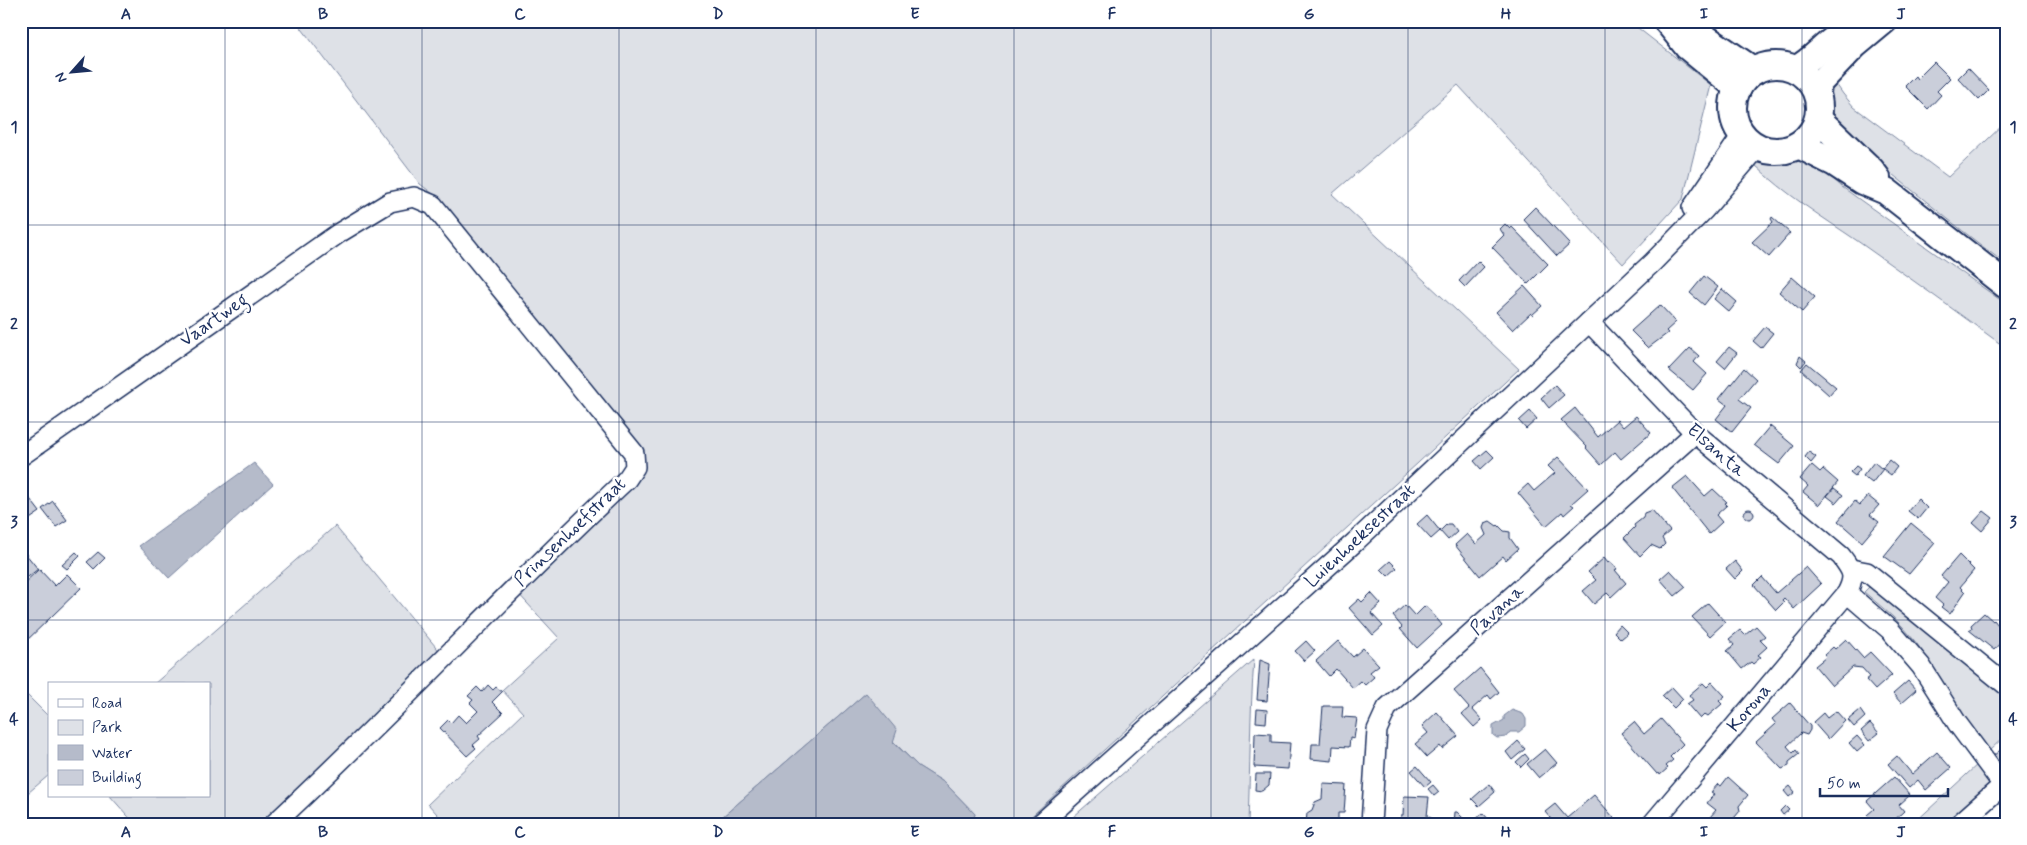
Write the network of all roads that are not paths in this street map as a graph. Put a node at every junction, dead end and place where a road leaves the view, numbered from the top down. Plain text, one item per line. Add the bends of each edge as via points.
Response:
1 (1869, 21) edge
2 (1885, 21) edge
3 (1670, 23) edge
4 (1795, 69) junction
5 (1746, 80) junction
6 (1815, 88) junction
7 (1818, 119) junction
8 (1750, 141) junction
9 (1799, 145) junction
10 (1886, 191) junction
11 (414, 198) joint
12 (2006, 285) edge
13 (1589, 322) junction
14 (1695, 433) junction
15 (21, 456) edge
16 (1851, 569) junction
17 (1846, 593) junction
18 (2006, 685) edge
19 (2004, 787) edge
20 (274, 824) edge
21 (1040, 824) edge
22 (1371, 824) edge
23 (1652, 824) edge
24 (1959, 824) edge

1 - 4 street via 1844,31
2 - 6 street via 1855,46
3 - 5 main road via 1688,47
4 - 5 main road via 1782,65 1767,66
4 - 6 main road
5 - 8 main road via 1734,100 1733,112 1736,124
6 - 7 main road via 1819,103
7 - 9 main road via 1811,134
7 - 10 main road via 1871,170
8 - 9 main road via 1771,151
8 - 13 street, Luienhoeksestraat via 1701,194 1673,241
9 - 10 main road
10 - 12 main road
11 - 15 street, Vaartweg via 390,202 339,233
11 - 20 street, Prinsenhoefstraat via 433,205 634,454 635,468
13 - 14 street, Elsanta
13 - 21 street, Luienhoeksestraat via 1355,542
14 - 16 street, Elsanta via 1841,556
14 - 22 street, Pavana via 1386,708 1377,730
16 - 17 street via 1852,582
16 - 18 street, Elsanta via 1867,572
17 - 19 street via 1890,630 1921,666 1956,723
17 - 23 street, Korona
19 - 24 street

